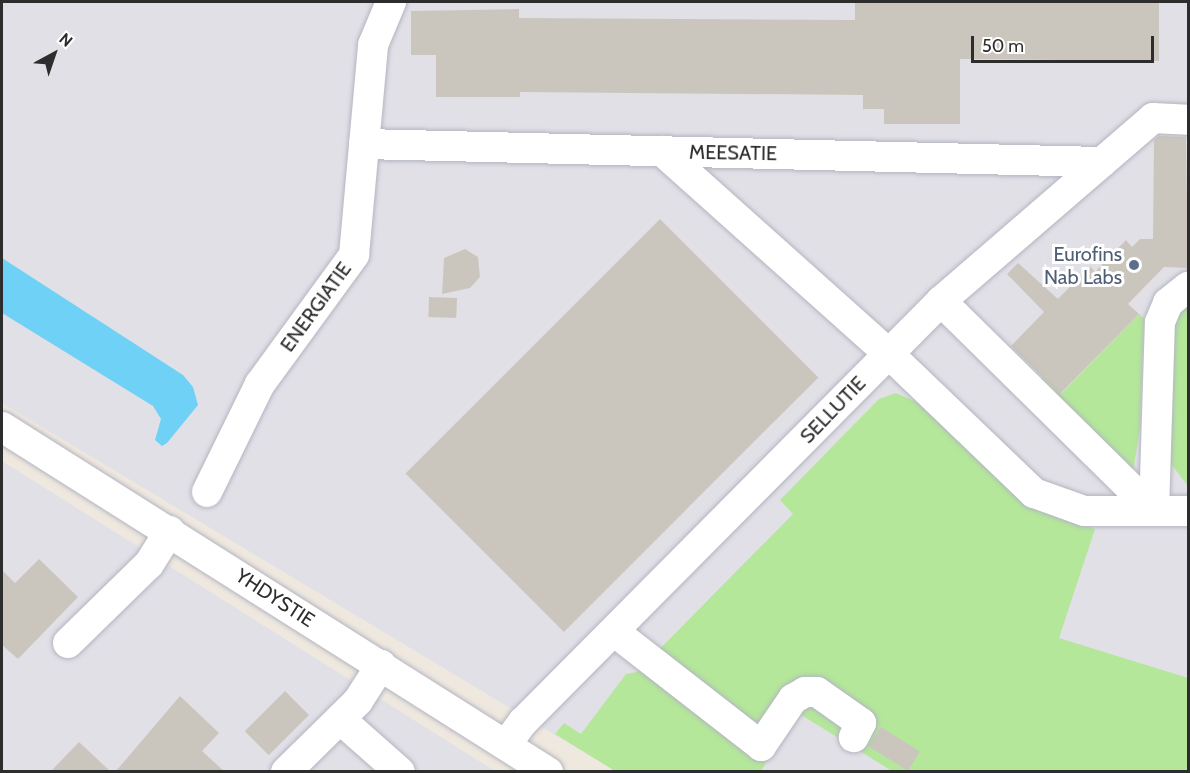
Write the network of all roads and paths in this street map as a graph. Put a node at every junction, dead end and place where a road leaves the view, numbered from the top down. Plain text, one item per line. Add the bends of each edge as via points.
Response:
1 (392, 2) edge
2 (1188, 120) edge
3 (364, 144) junction
4 (662, 151) junction
5 (1102, 162) junction
6 (1188, 287) edge
7 (941, 301) junction
8 (888, 353) junction
9 (2, 427) edge
10 (207, 492) dead end
11 (1154, 511) junction
12 (1188, 511) edge
13 (170, 531) junction
14 (616, 633) junction
15 (68, 643) dead end
16 (381, 665) junction
17 (340, 719) junction
18 (854, 737) dead end
19 (506, 745) junction
20 (535, 768) edge
21 (286, 771) edge
22 (400, 771) edge

1 - 3 lane, ENERGIATIE via 373,45
2 - 5 lane, SELLUTIE via 1153,118
3 - 4 lane, MEESATIE
3 - 10 lane, ENERGIATIE via 354,255 260,384
4 - 5 lane, MEESATIE
4 - 8 lane
5 - 7 lane, SELLUTIE
6 - 11 lane via 1168,303 1160,322
7 - 8 lane, SELLUTIE
7 - 11 lane
8 - 11 lane via 1034,493 1084,511
8 - 14 lane, SELLUTIE
9 - 13 lane, YHDYSTIE
11 - 12 lane
13 - 15 lane via 148,564
13 - 16 lane, YHDYSTIE
14 - 18 lane via 761,746 793,699 805,692 817,692 861,723
14 - 19 lane, SELLUTIE via 523,722
16 - 17 lane via 358,701
16 - 19 lane, YHDYSTIE
17 - 21 lane
17 - 22 lane
19 - 20 lane, YHDYSTIE

